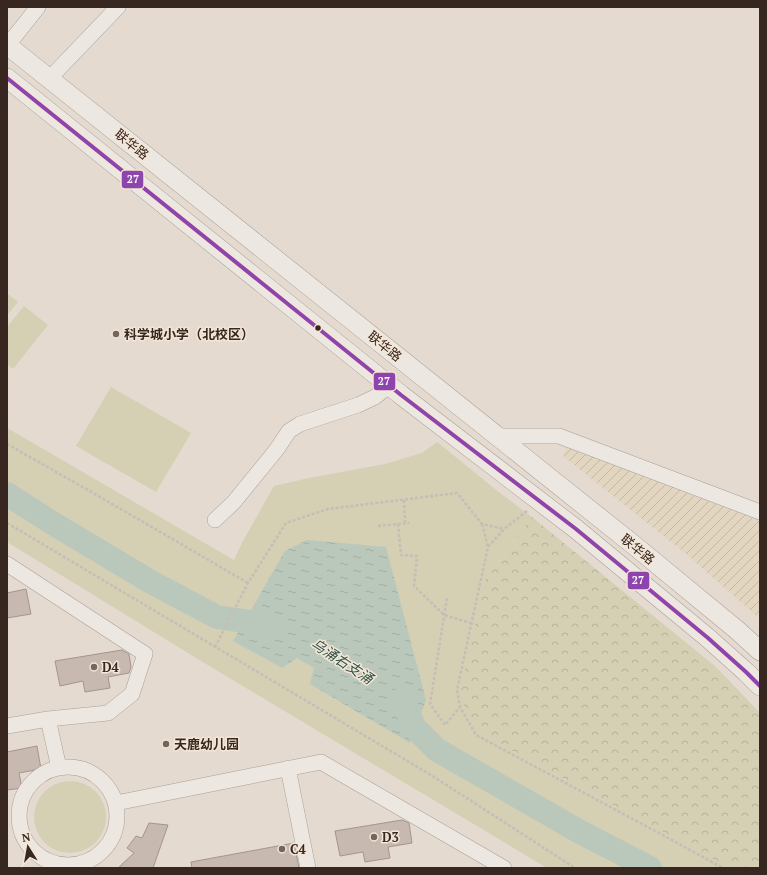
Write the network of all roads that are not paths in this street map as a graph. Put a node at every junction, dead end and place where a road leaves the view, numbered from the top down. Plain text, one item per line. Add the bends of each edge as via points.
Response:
1 (38, 7) edge
2 (118, 7) edge
3 (7, 45) edge
4 (7, 78) edge
5 (49, 79) junction
6 (390, 385) junction
7 (498, 436) junction
8 (760, 512) edge
9 (215, 520) dead end
10 (7, 564) edge
11 (760, 651) edge
12 (760, 686) edge
13 (48, 719) junction
14 (7, 726) edge
15 (59, 768) junction
16 (288, 768) junction
17 (116, 803) junction
18 (13, 822) edge
19 (80, 866) edge
20 (308, 868) edge
21 (504, 868) edge

1 - 3 street
2 - 5 street
3 - 5 street, 联华路
4 - 6 street
5 - 7 street, 联华路
6 - 9 street via 375,397 358,405 300,424 289,431 234,502
6 - 12 street via 576,529 708,638
7 - 8 street via 559,436
7 - 11 street, 联华路 via 647,555
10 - 13 street via 146,654 132,694 108,713
13 - 14 street
13 - 15 street
15 - 17 street via 84,769 98,777 110,788
15 - 18 street via 37,777 26,790
16 - 17 street
16 - 20 street
16 - 21 street via 321,762
17 - 19 street via 118,819 114,835 106,848
18 - 19 street via 33,850 46,860 62,865

